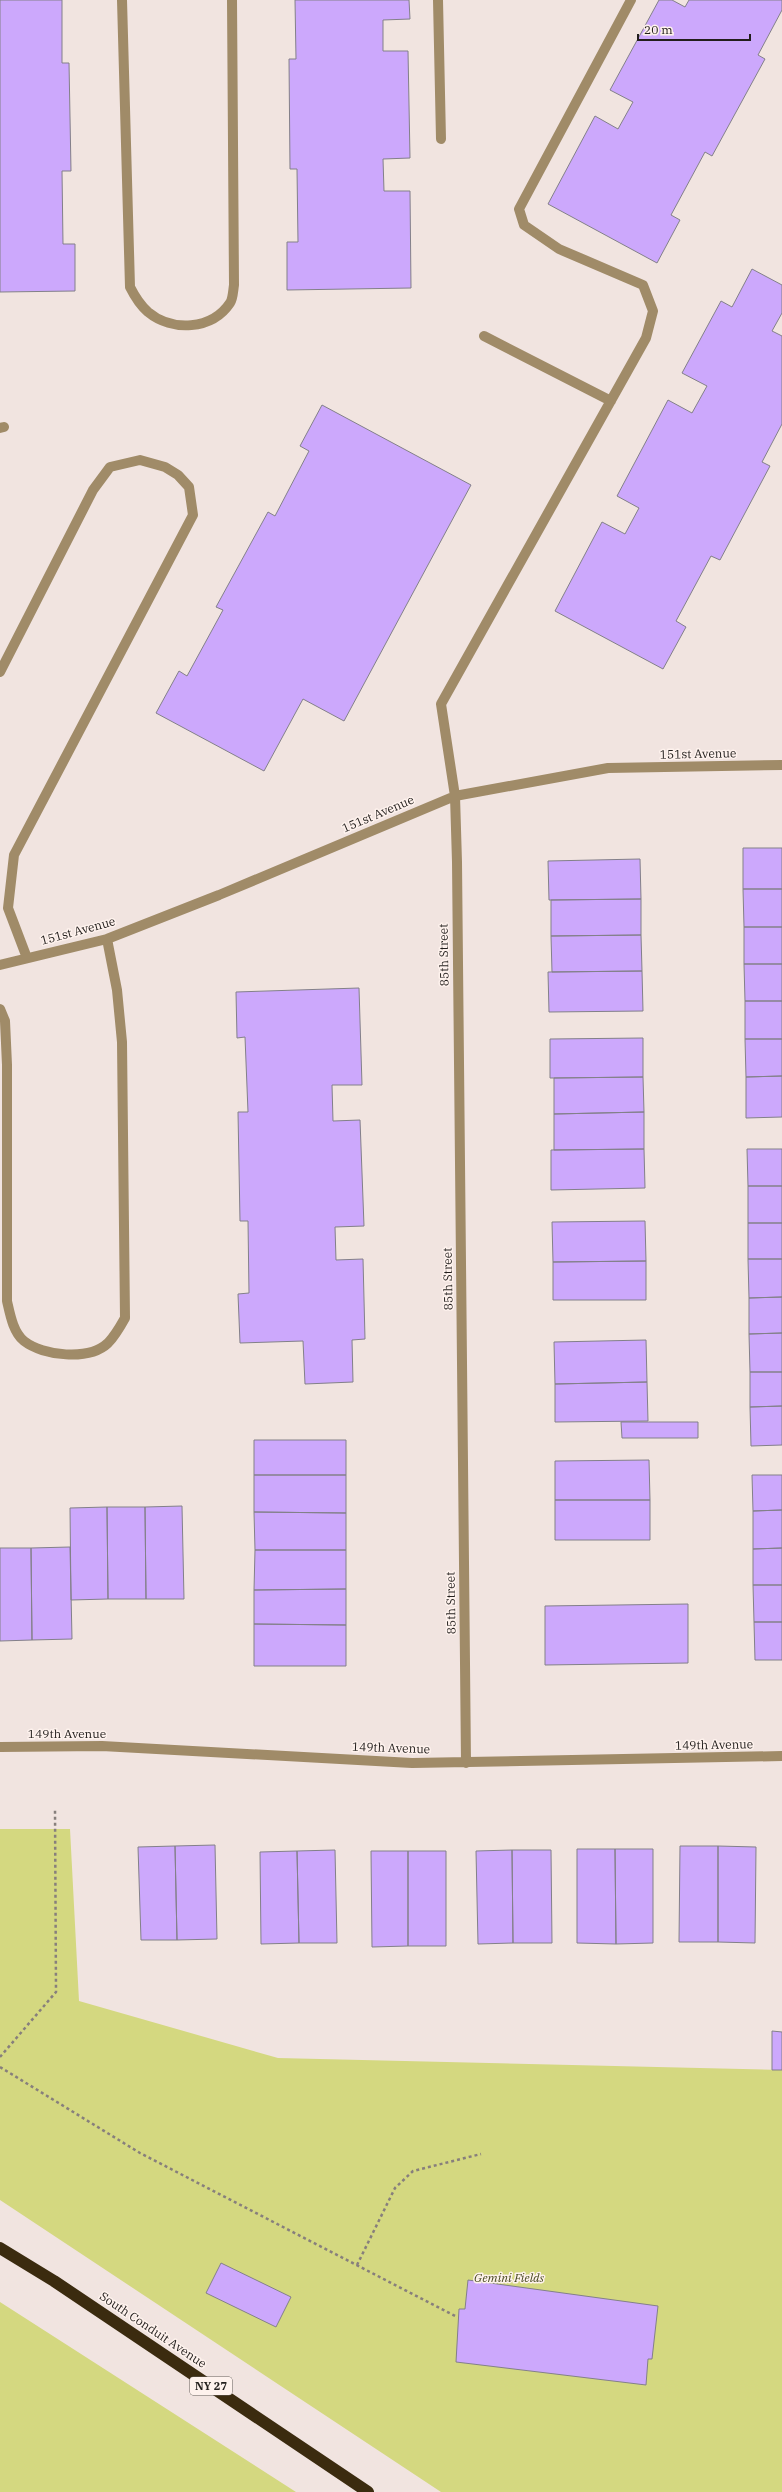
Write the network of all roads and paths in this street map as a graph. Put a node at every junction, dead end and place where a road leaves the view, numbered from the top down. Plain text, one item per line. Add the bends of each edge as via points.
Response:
1 (122, 0) edge
2 (232, 0) edge
3 (438, 0) edge
4 (631, 0) edge
5 (441, 139) dead end
6 (484, 336) dead end
7 (611, 401) junction
8 (0, 672) edge
9 (782, 765) edge
10 (455, 796) junction
11 (107, 939) junction
12 (27, 958) junction
13 (0, 965) edge
14 (0, 1009) edge
15 (0, 1747) edge
16 (782, 1756) edge
17 (466, 1763) junction
18 (55, 1809) dead end
19 (0, 2057) edge
20 (0, 2067) edge
21 (481, 2154) dead end
22 (0, 2248) edge
23 (357, 2265) junction
24 (457, 2317) dead end
25 (368, 2492) edge

1 - 2 street via 130,287 138,303 149,313 177,325 200,324 215,318 231,302 234,285
3 - 5 street
4 - 7 street, 85th Street via 519,209 524,225 558,249 643,285 653,311 646,338
6 - 7 street
7 - 10 street, 85th Street via 441,704
8 - 12 street via 93,490 110,467 140,460 165,466 178,475 190,487 193,515 14,855 8,908
9 - 10 street, 151st Avenue via 608,768
10 - 11 street, 151st Avenue
10 - 17 street, 85th Street
11 - 12 street, 151st Avenue
11 - 14 street via 117,990 122,1042 125,1318 107,1344 82,1354 62,1355 23,1340 13,1325 7,1301 7,1065 5,1021
12 - 13 street, 151st Avenue
15 - 17 street, 149th Avenue via 102,1746 412,1763
16 - 17 street, 149th Avenue
18 - 19 path via 56,1992
20 - 23 path via 140,2153
21 - 23 path via 413,2171 394,2188
22 - 25 highway, South Conduit Avenue / NY 27 via 54,2281
23 - 24 path

